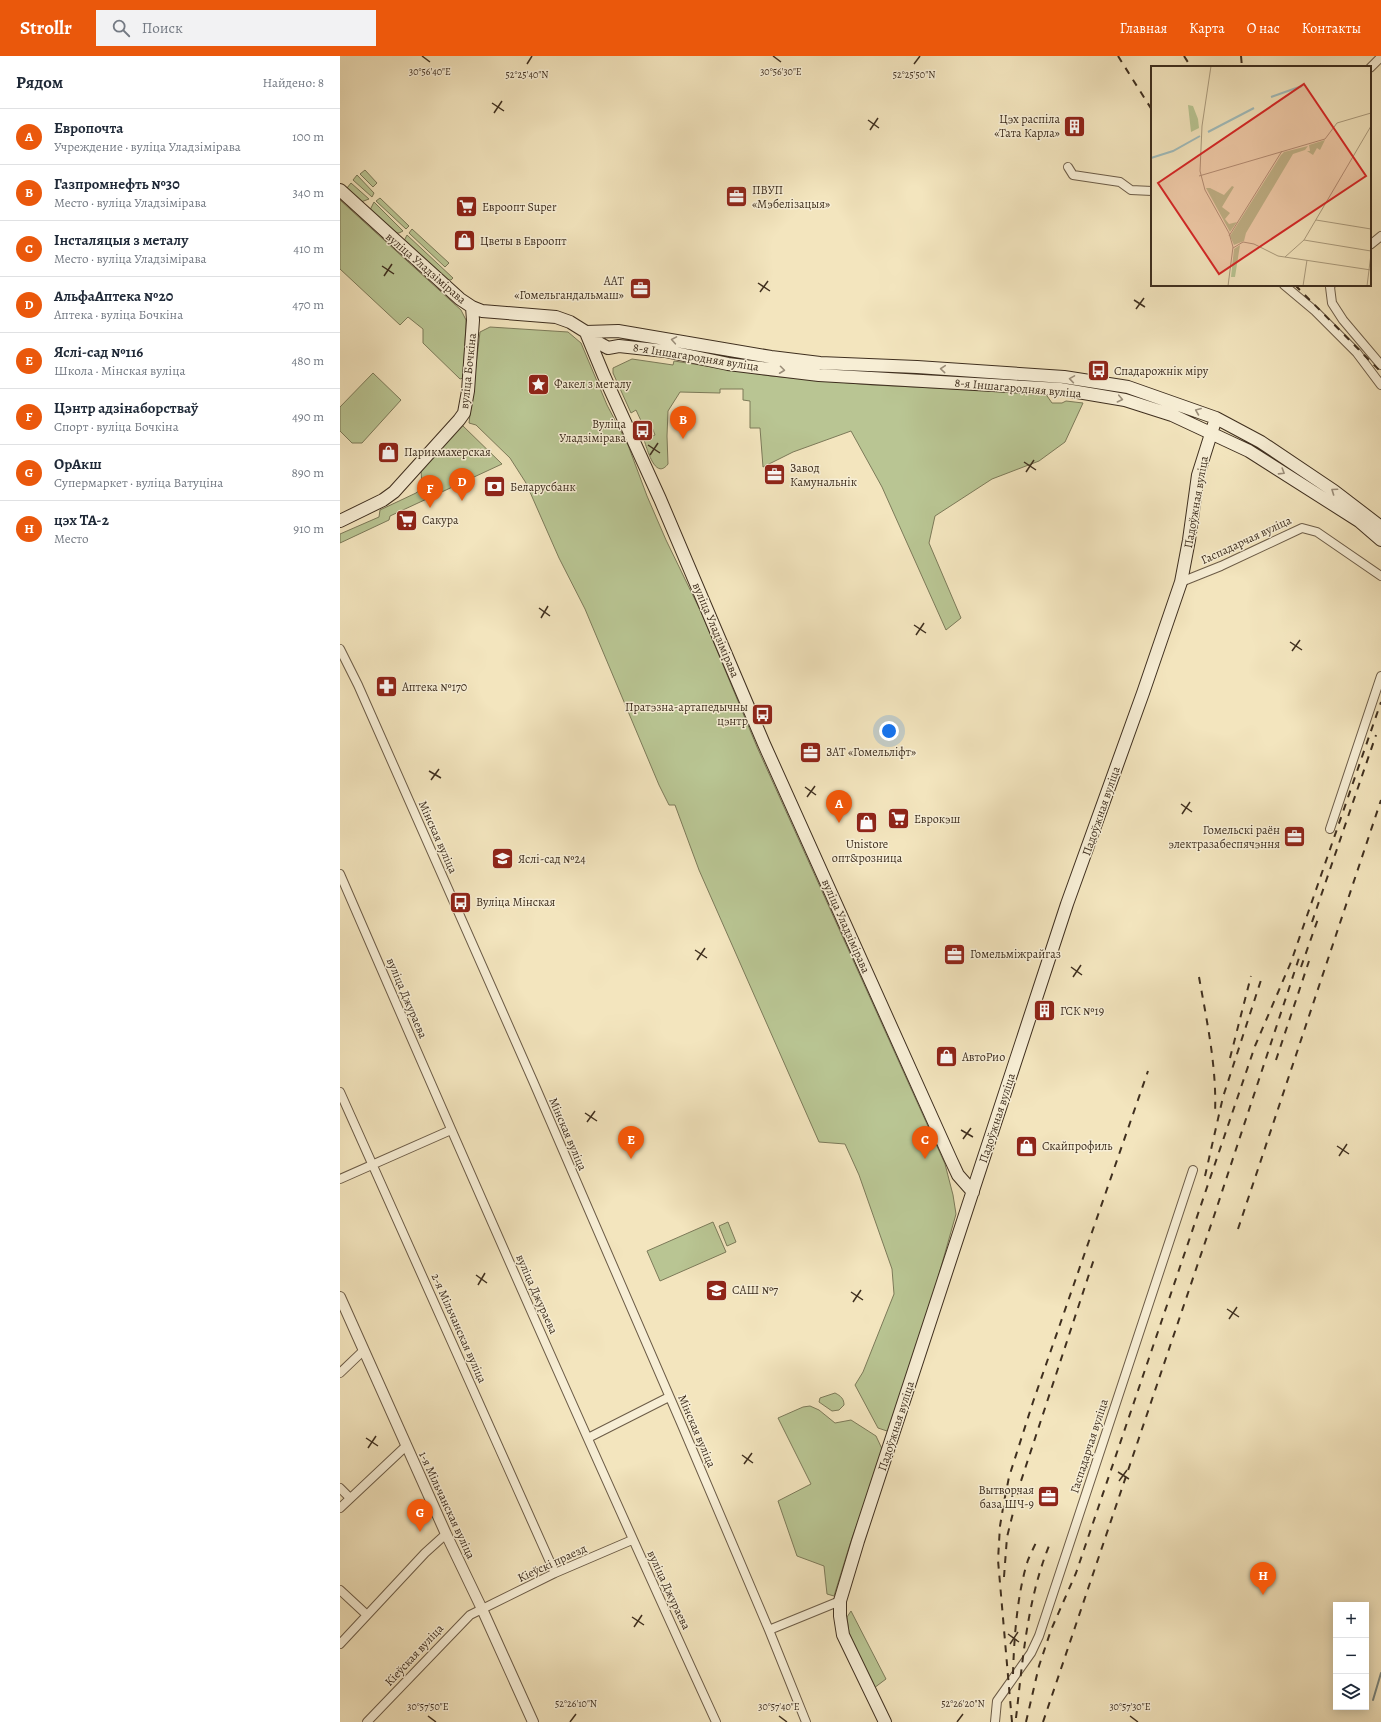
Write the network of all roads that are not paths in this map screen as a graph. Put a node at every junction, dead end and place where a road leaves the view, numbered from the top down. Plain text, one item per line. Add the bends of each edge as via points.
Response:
1 (1381, 57) edge
2 (1371, 67) edge
3 (1068, 168) dead end
4 (340, 190) edge
5 (1151, 191) edge
6 (1381, 236) edge
7 (1371, 245) edge
8 (1285, 286) edge
9 (1330, 286) edge
10 (472, 306) junction
11 (586, 332) junction
12 (619, 346) junction
13 (1381, 365) edge
14 (601, 368) junction
15 (1381, 385) edge
16 (1216, 418) junction
17 (1211, 432) junction
18 (1362, 517) junction
19 (340, 521) edge
20 (1381, 527) edge
21 (1381, 540) edge
22 (1381, 567) edge
23 (1370, 568) junction
24 (1381, 576) edge
25 (1181, 582) junction
26 (340, 649) edge
27 (1381, 676) edge
28 (1330, 829) dead end
29 (340, 874) edge
30 (340, 1092) edge
31 (450, 1130) junction
32 (373, 1165) junction
33 (1193, 1170) dead end
34 (340, 1179) edge
35 (973, 1192) junction
36 (340, 1297) edge
37 (364, 1351) junction
38 (340, 1373) edge
39 (669, 1397) junction
40 (588, 1438) junction
41 (406, 1446) junction
42 (340, 1488) edge
43 (350, 1498) junction
44 (340, 1508) edge
45 (446, 1534) junction
46 (632, 1540) junction
47 (555, 1573) junction
48 (340, 1590) edge
49 (840, 1601) junction
50 (482, 1609) junction
51 (367, 1615) junction
52 (769, 1630) junction
53 (340, 1644) edge
54 (367, 1722) edge
55 (533, 1722) edge
56 (716, 1722) edge
57 (806, 1722) edge
58 (885, 1722) edge
59 (996, 1722) edge

1 - 2 street
3 - 5 street via 1073,175 1120,182 1131,190
4 - 10 main road, вуліца Уладзімірава via 444,286
6 - 7 street
8 - 15 street via 1315,311 1357,353
9 - 13 street via 1332,302 1343,320
10 - 11 main road, вуліца Уладзімірава via 482,311 556,316
10 - 19 main road, вуліца Бочкіна via 468,391 462,417 394,492
11 - 12 main road, 8-я Іншагародняя вуліца via 608,348
11 - 14 main road, вуліца Уладзімірава
16 -> 11 main road, 8-я Іншагародняя вуліца via 1128,387 1064,377 820,363 712,348 618,331
12 - 14 main road via 604,360
12 -> 17 main road, 8-я Іншагародняя вуліца via 728,364 818,375 1072,390 1125,400
14 - 35 main road, вуліца Уладзімірава via 660,498 764,744 951,1160 958,1175
16 - 17 main road, Падоўжная вуліца
18 -> 16 main road, 8-я Іншагародняя вуліца via 1334,491 1274,451
17 -> 18 main road, 8-я Іншагародняя вуліца via 1249,451
17 - 25 main road, Падоўжная вуліца via 1198,475
18 - 20 main road, 8-я Іншагародняя вуліца
18 - 21 main road, 8-я Іншагародняя вуліца
22 - 23 street
23 - 24 street, Гаспадарчая вуліца
23 - 25 street, Гаспадарчая вуліца via 1317,532 1302,528
25 - 35 main road, Падоўжная вуліца via 1068,904
26 - 39 street, Мінская вуліца via 488,980
27 - 28 street
29 - 31 street, вуліца Джураева
30 - 32 street, 2-я Мільчанская вуліца
31 - 32 street
31 - 40 street, вуліца Джураева
32 - 34 street
32 - 47 street, 2-я Мільчанская вуліца
33 - 59 street, Гаспадарчая вуліца via 1039,1636 1031,1653 997,1702
35 - 49 main road, Падоўжная вуліца
36 - 37 street, 1-я Мільчанская вуліца
37 - 38 street
37 - 41 street, 1-я Мільчанская вуліца
39 - 40 street
39 - 52 street, Мінская вуліца
40 - 46 street, вуліца Джураева
41 - 43 street
41 - 45 street, 1-я Мільчанская вуліца
42 - 43 street
43 - 44 street
45 - 50 street, 1-я Мільчанская вуліца
45 - 51 street via 425,1552
46 - 47 street, Кіеўскі праезд
46 - 56 street, вуліца Джураева
47 - 50 street, Кіеўскі праезд
48 - 51 street
49 - 52 street
49 - 58 main road, Падоўжная вуліца via 843,1635
50 - 54 street, Кіеўская вуліца via 463,1620
50 - 55 street, 1-я Мільчанская вуліца
51 - 53 street
52 - 57 street, Мінская вуліца

